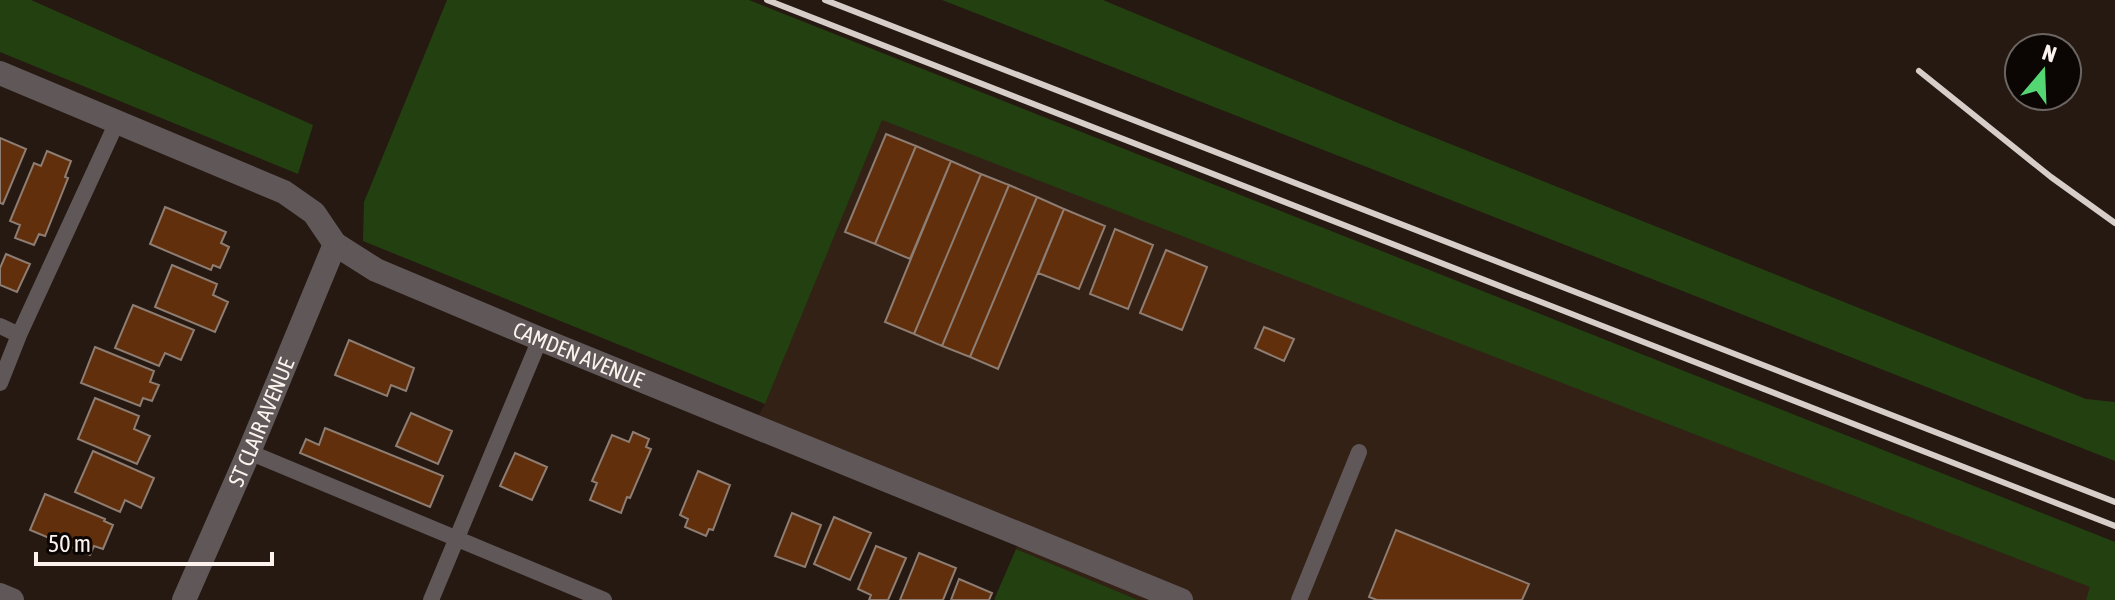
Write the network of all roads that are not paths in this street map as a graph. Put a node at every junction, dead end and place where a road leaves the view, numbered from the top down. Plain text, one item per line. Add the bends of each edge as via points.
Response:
1 (0, 73) edge
2 (117, 122) junction
3 (335, 244) junction
4 (0, 326) edge
5 (19, 335) junction
6 (540, 339) junction
7 (0, 383) edge
8 (249, 452) junction
9 (1359, 452) dead end
10 (456, 540) junction
11 (0, 595) edge
12 (12, 600) edge
13 (184, 600) edge
14 (431, 600) edge
15 (604, 600) edge
16 (1181, 600) edge
17 (1299, 600) edge

1 - 2 street, CAMDEN AVENUE
2 - 3 street, CAMDEN AVENUE via 284,192 314,213
2 - 5 lane
3 - 6 street, CAMDEN AVENUE via 376,270
3 - 8 street, ST CLAIR AVENUE
4 - 5 lane
5 - 7 lane
6 - 10 lane
6 - 16 street, CAMDEN AVENUE
8 - 10 lane
8 - 13 street, ST CLAIR AVENUE
9 - 17 lane
10 - 14 lane
10 - 15 lane
11 - 12 street

